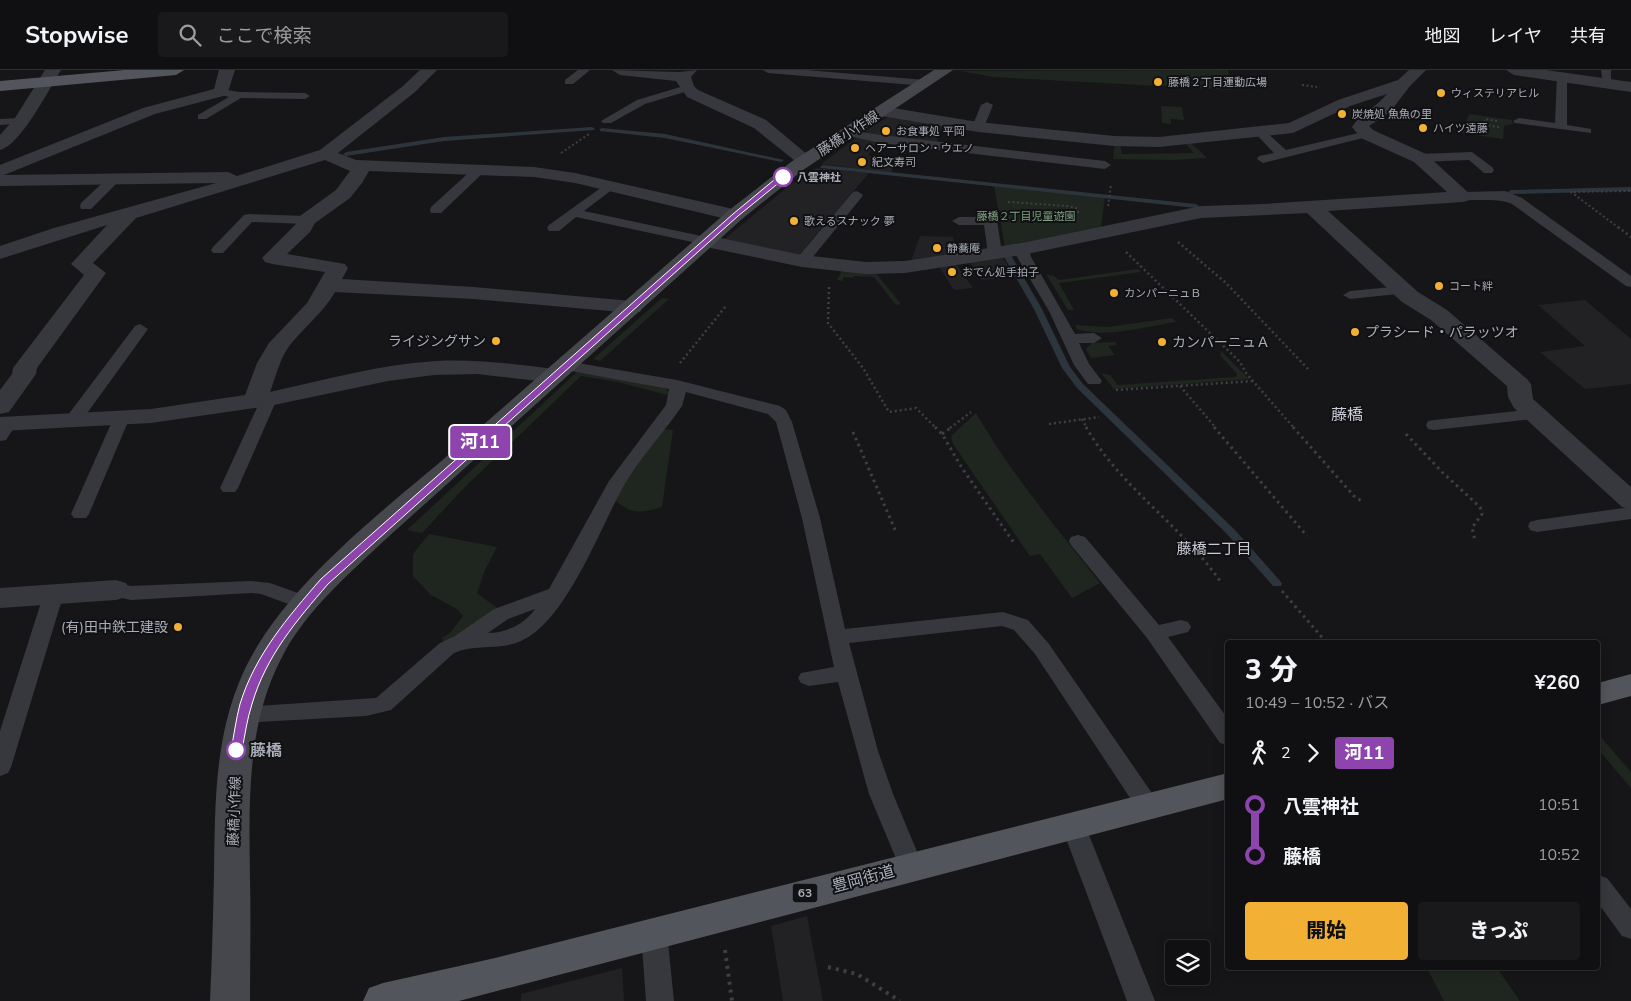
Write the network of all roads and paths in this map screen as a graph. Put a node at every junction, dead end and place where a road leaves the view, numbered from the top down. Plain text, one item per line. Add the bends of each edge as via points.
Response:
1 (176, 70) edge
2 (227, 70) edge
3 (429, 70) edge
4 (585, 70) edge
5 (620, 70) edge
6 (768, 70) edge
7 (1418, 70) edge
8 (1514, 70) edge
9 (49, 76) edge
10 (935, 76) edge
11 (1562, 76) junction
12 (1606, 76) edge
13 (684, 81) edge
14 (569, 82) dead end
15 (1404, 83) junction
16 (1302, 85) dead end
17 (0, 86) edge
18 (656, 86) dead end
19 (1631, 86) edge
20 (1318, 87) dead end
21 (221, 92) junction
22 (239, 95) junction
23 (305, 96) dead end
24 (987, 105) dead end
25 (881, 111) junction
26 (202, 117) dead end
27 (22, 120) junction
28 (607, 121) joint
29 (1499, 121) joint
30 (1519, 121) dead end
31 (0, 122) edge
32 (978, 127) junction
33 (1561, 127) junction
34 (1587, 131) dead end
35 (1260, 132) junction
36 (847, 133) junction
37 (1367, 134) junction
38 (0, 145) edge
39 (326, 154) junction
40 (1285, 154) junction
41 (1420, 158) junction
42 (1263, 159) dead end
43 (805, 160) junction
44 (353, 165) junction
45 (1105, 165) dead end
46 (480, 170) junction
47 (1488, 170) dead end
48 (0, 171) edge
49 (534, 172) junction
50 (257, 175) junction
51 (115, 178) junction
52 (0, 181) edge
53 (609, 186) junction
54 (1631, 191) edge
55 (1110, 194) dead end
56 (857, 195) dead end
57 (1464, 196) junction
58 (1110, 198) dead end
59 (1005, 205) dead end
60 (86, 206) dead end
61 (1312, 207) junction
62 (436, 210) dead end
63 (574, 213) junction
64 (129, 214) junction
65 (735, 215) junction
66 (1078, 217) dead end
67 (307, 220) junction
68 (959, 221) dead end
69 (1155, 221) junction
70 (554, 228) dead end
71 (1104, 232) junction
72 (1631, 237) edge
73 (706, 241) junction
74 (1022, 249) junction
75 (218, 250) dead end
76 (995, 252) junction
77 (0, 253) edge
78 (802, 260) junction
79 (836, 265) junction
80 (1631, 283) edge
81 (330, 284) junction
82 (1402, 290) junction
83 (1350, 295) dead end
84 (726, 306) dead end
85 (632, 307) junction
86 (140, 329) dead end
87 (1094, 338) dead end
88 (1069, 339) junction
89 (1308, 369) dead end
90 (560, 371) junction
91 (1094, 381) dead end
92 (1254, 381) junction
93 (677, 385) junction
94 (1180, 386) junction
95 (1112, 390) dead end
96 (262, 400) junction
97 (971, 412) dead end
98 (1536, 414) junction
99 (122, 417) junction
100 (1099, 417) dead end
101 (74, 419) junction
102 (1082, 419) junction
103 (2, 423) edge
104 (1049, 424) dead end
105 (1434, 425) dead end
106 (853, 432) dead end
107 (942, 434) junction
108 (1406, 434) dead end
109 (228, 488) dead end
110 (1631, 501) edge
111 (1363, 502) dead end
112 (1631, 513) edge
113 (80, 514) dead end
114 (1537, 526) dead end
115 (896, 532) dead end
116 (1308, 536) dead end
117 (1475, 540) dead end
118 (1078, 541) dead end
119 (1014, 543) dead end
120 (1220, 580) dead end
121 (116, 590) joint
122 (1282, 591) dead end
123 (54, 593) junction
124 (555, 594) joint
125 (0, 598) edge
126 (305, 603) junction
127 (1181, 627) dead end
128 (1154, 633) junction
129 (837, 637) junction
130 (1324, 640) edge
131 (462, 641) joint
132 (846, 673) junction
133 (809, 678) dead end
134 (1631, 685) edge
135 (1600, 693) edge
136 (242, 715) junction
137 (1225, 733) edge
138 (0, 766) edge
139 (1225, 787) edge
140 (1148, 806) junction
141 (1073, 825) junction
142 (911, 866) junction
143 (1600, 888) edge
144 (719, 916) junction
145 (1631, 928) edge
146 (654, 933) junction
147 (828, 967) dead end
148 (230, 1001) edge
149 (383, 1001) edge
150 (660, 1001) edge
151 (732, 1001) edge
152 (900, 1001) edge
153 (1140, 1001) edge

1 - 9 main road
2 - 21 street
3 - 39 street via 410,89
4 - 14 lane
5 - 13 street
6 - 10 lane
7 - 15 street
8 - 11 street
9 - 17 main road
9 - 27 street
10 - 25 main road, 藤橋小作線
11 - 12 street
11 - 33 lane
12 - 19 street
13 - 18 lane
13 - 28 lane
13 - 43 street via 704,98 759,124
15 - 35 street via 1344,103 1298,126
15 - 37 street via 1384,109 1361,124 1362,131
16 - 20 path
21 - 22 lane
21 - 48 street via 149,111
22 - 23 lane
22 - 26 lane
24 - 32 lane
25 - 32 street
25 - 36 main road, 藤橋小作線
27 - 31 lane
27 - 38 street
28 - 49 path
29 - 29 path via 1485,119 1484,125 1498,128
30 - 33 lane
32 - 35 street via 1129,142
33 - 34 lane
35 - 40 lane
36 - 43 main road, 藤橋小作線
36 - 45 lane
37 - 40 lane
37 - 41 street
39 - 44 street
39 - 50 street
40 - 42 lane
41 - 47 lane via 1472,156
41 - 57 street
43 - 65 main road, 藤橋小作線
44 - 46 street
44 - 67 street via 360,170 356,180 343,194
46 - 49 street
46 - 62 lane
49 - 53 street
50 - 51 street
50 - 64 street
51 - 52 street
51 - 60 lane
53 - 63 lane
53 - 65 street
54 - 72 path via 1571,192
55 - 58 path
56 - 78 lane
57 - 61 street
57 - 80 lane via 1506,195
59 - 66 path via 1014,201 1068,206 1079,211
61 - 69 street via 1224,210
61 - 82 street
63 - 70 lane
63 - 73 lane
64 - 77 street
64 - 103 street via 81,264 96,273 25,368
65 - 73 main road, 藤橋小作線
67 - 75 lane via 249,218
67 - 81 street via 304,228 272,258 338,268
68 - 76 lane via 990,218
69 - 71 street
69 - 89 path via 1226,283
71 - 74 street
71 - 92 path via 1221,342
73 - 78 street
73 - 85 main road, 藤橋小作線
74 - 76 street
74 - 88 lane
76 - 79 street via 905,267
78 - 79 street
79 - 107 path via 827,294 828,323 863,368 889,412 916,408
81 - 85 street
81 - 96 street via 316,306 280,343 269,363
82 - 83 lane
82 - 98 street via 1439,315 1519,384 1520,397
84 - 93 path via 682,359
85 - 90 main road, 藤橋小作線
86 - 101 lane
87 - 88 lane
88 - 91 lane
90 - 93 lane
90 - 96 street via 434,368 388,374
90 - 126 main road, 藤橋小作線 via 371,538
92 - 94 path
92 - 111 path via 1354,496
93 - 124 lane via 674,406 618,481 567,578
93 - 129 lane via 780,414 811,518
94 - 95 path
94 - 116 path
96 - 99 street via 151,416
96 - 109 lane
97 - 107 path
98 - 105 lane
98 - 110 street
99 - 101 street
99 - 113 lane
100 - 102 path
101 - 103 street
102 - 104 path
102 - 120 path via 1092,439 1189,539
106 - 115 path
107 - 119 path
108 - 117 path via 1480,507 1482,514 1472,528
112 - 114 lane
118 - 128 lane
121 - 123 street
121 - 126 lane via 131,593 251,587
122 - 130 path
123 - 125 street
123 - 138 lane
124 - 131 lane via 501,614
126 - 136 main road, 藤橋小作線 via 264,660
127 - 128 lane
128 - 137 lane
129 - 132 lane
129 - 140 lane via 1003,619 1021,625 1059,673
131 - 136 lane via 441,652 383,704 366,708
132 - 133 lane
132 - 142 lane via 881,794
134 - 135 main road
136 - 148 main road, 藤橋小作線 via 234,782
139 - 140 main road, 豊岡街道 / 63
140 - 141 main road, 豊岡街道 / 63
141 - 142 main road, 豊岡街道 / 63
141 - 153 lane
142 - 144 main road, 豊岡街道 / 63
143 - 145 lane
144 - 146 main road, 豊岡街道 / 63
144 - 151 path
146 - 149 main road, 豊岡街道 / 63
146 - 150 lane
147 - 152 path via 841,968 866,978

